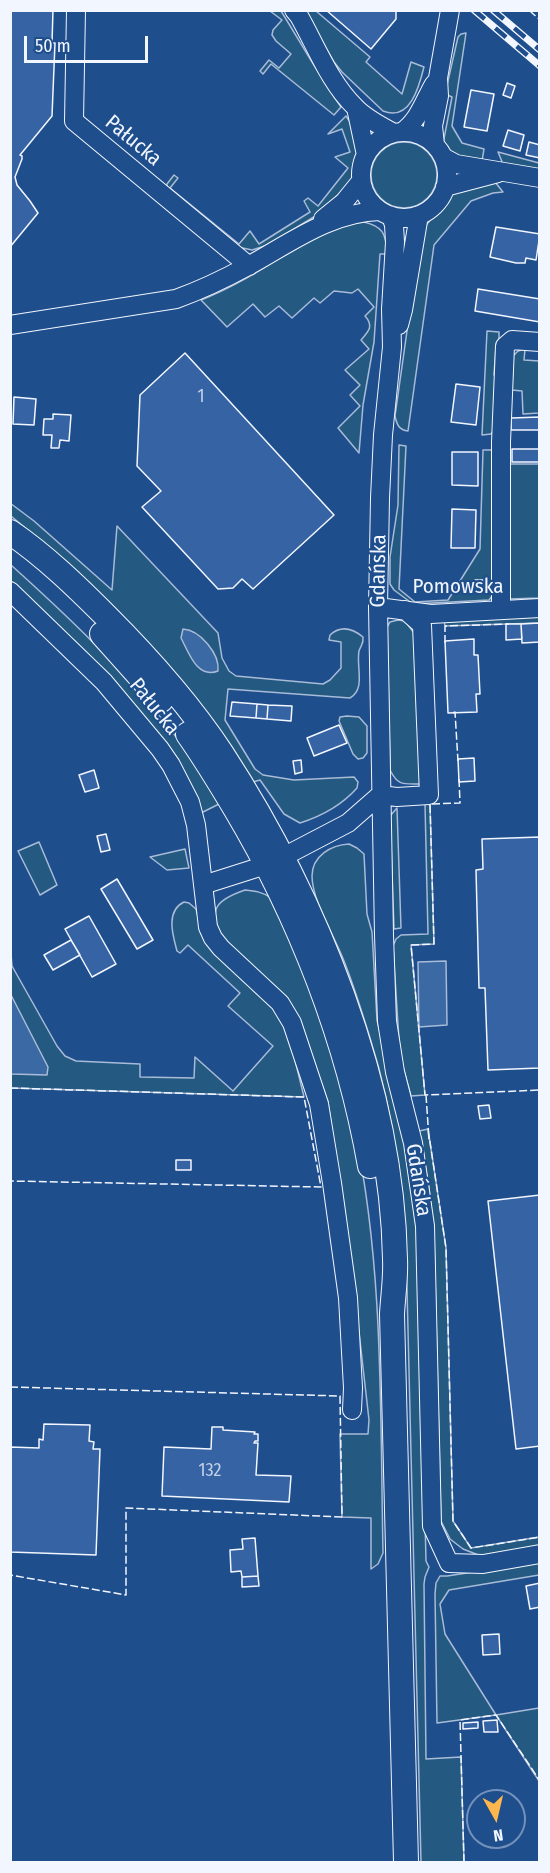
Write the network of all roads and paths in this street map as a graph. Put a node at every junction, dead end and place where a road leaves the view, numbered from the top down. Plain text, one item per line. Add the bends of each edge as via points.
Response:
1 (76, 10) edge
2 (294, 10) edge
3 (450, 10) edge
4 (438, 78) junction
5 (356, 108) junction
6 (398, 133) junction
7 (439, 151) junction
8 (366, 155) junction
9 (502, 172) junction
10 (540, 178) edge
11 (361, 182) junction
12 (445, 187) junction
13 (385, 213) junction
14 (419, 215) junction
15 (307, 232) junction
16 (249, 266) junction
17 (10, 325) edge
18 (540, 342) edge
19 (392, 347) junction
20 (10, 532) edge
21 (10, 550) edge
22 (10, 591) edge
23 (378, 607) junction
24 (540, 608) edge
25 (405, 610) junction
26 (501, 610) junction
27 (380, 795) junction
28 (274, 861) junction
29 (203, 885) junction
30 (352, 1410) dead end
31 (540, 1554) edge
32 (406, 1863) edge

1 - 16 street, Pałucka via 74,121
2 - 5 street via 334,80
3 - 4 street
4 - 6 street via 413,123
4 - 7 street via 434,126
5 - 6 street
5 - 8 street
6 - 7 street via 426,138
6 - 8 street via 377,141
7 - 9 street via 456,164
7 - 12 street via 447,172
8 - 11 street
9 - 10 street
9 - 12 street
11 - 13 street via 368,198
11 - 15 street via 344,202
12 - 14 street via 435,204
13 - 14 street via 404,218
13 - 15 street via 352,214
13 - 19 street, Gdańska via 394,225 395,242
14 - 19 street, Gdańska via 403,310
15 - 16 street
16 - 17 street via 202,290 176,298
18 - 26 street via 512,340 506,346 501,442
19 - 23 street, Gdańska via 383,435
20 - 28 main road via 76,586 170,684 222,754
21 - 28 main road via 96,628 170,711 253,838
22 - 29 street, Pałucka via 104,682 171,765 190,802
23 - 25 street, Pomowska
23 - 27 street, Gdańska
24 - 26 street, Pomowska
25 - 26 street, Pomowska via 431,614
25 - 27 street via 422,626 429,795
27 - 28 street via 348,824
27 - 31 street, Gdańska via 387,1021 425,1226 432,1526 449,1563 483,1564
28 - 29 street
28 - 32 main road, Gdańska via 323,944 336,979 380,1122 391,1190 396,1261 392,1314
29 - 30 street via 213,938 280,1003 292,1023 319,1104 348,1298

